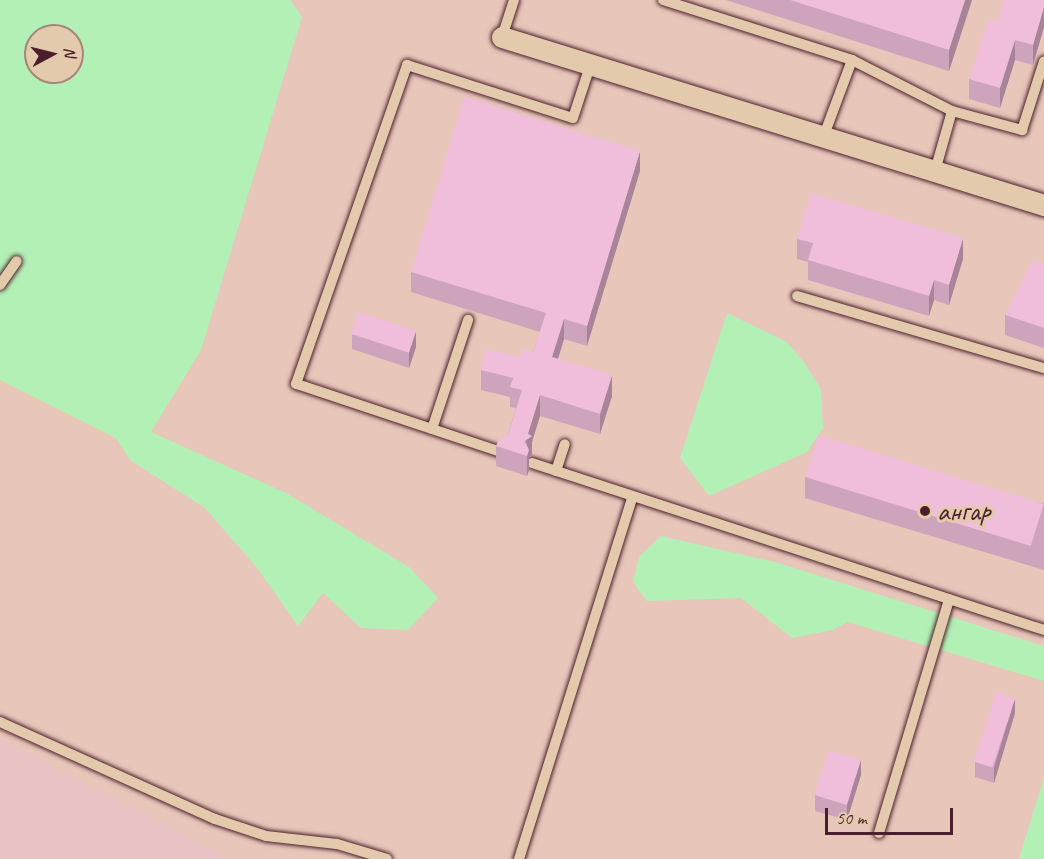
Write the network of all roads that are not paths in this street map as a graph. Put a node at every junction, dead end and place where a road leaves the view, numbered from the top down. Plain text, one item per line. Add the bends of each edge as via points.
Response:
1 (514, 0) edge
2 (663, 0) edge
3 (502, 37) joint
4 (852, 60) junction
5 (1044, 61) edge
6 (591, 63) junction
7 (952, 111) junction
8 (824, 138) junction
9 (934, 171) junction
10 (1044, 204) edge
11 (17, 261) dead end
12 (0, 285) edge
13 (797, 296) dead end
14 (468, 320) dead end
15 (1044, 368) edge
16 (432, 429) junction
17 (565, 444) dead end
18 (501, 453) edge
19 (532, 463) dead end
20 (556, 471) junction
21 (632, 498) junction
22 (949, 599) junction
23 (1044, 630) edge
24 (0, 722) edge
25 (879, 833) dead end
26 (387, 859) edge
27 (519, 859) edge

1 - 3 lane
2 - 4 lane
3 - 6 street
4 - 7 lane
4 - 8 lane
5 - 7 lane via 1023,130
6 - 8 street
6 - 16 lane via 573,118 407,65 296,384
7 - 9 lane
8 - 9 street
9 - 10 street
11 - 12 lane
13 - 15 lane
14 - 16 lane
16 - 18 lane
17 - 20 lane
19 - 20 lane
20 - 21 lane
21 - 22 lane
21 - 27 lane
22 - 23 lane
22 - 25 lane
24 - 26 lane via 215,819 266,836 337,844

